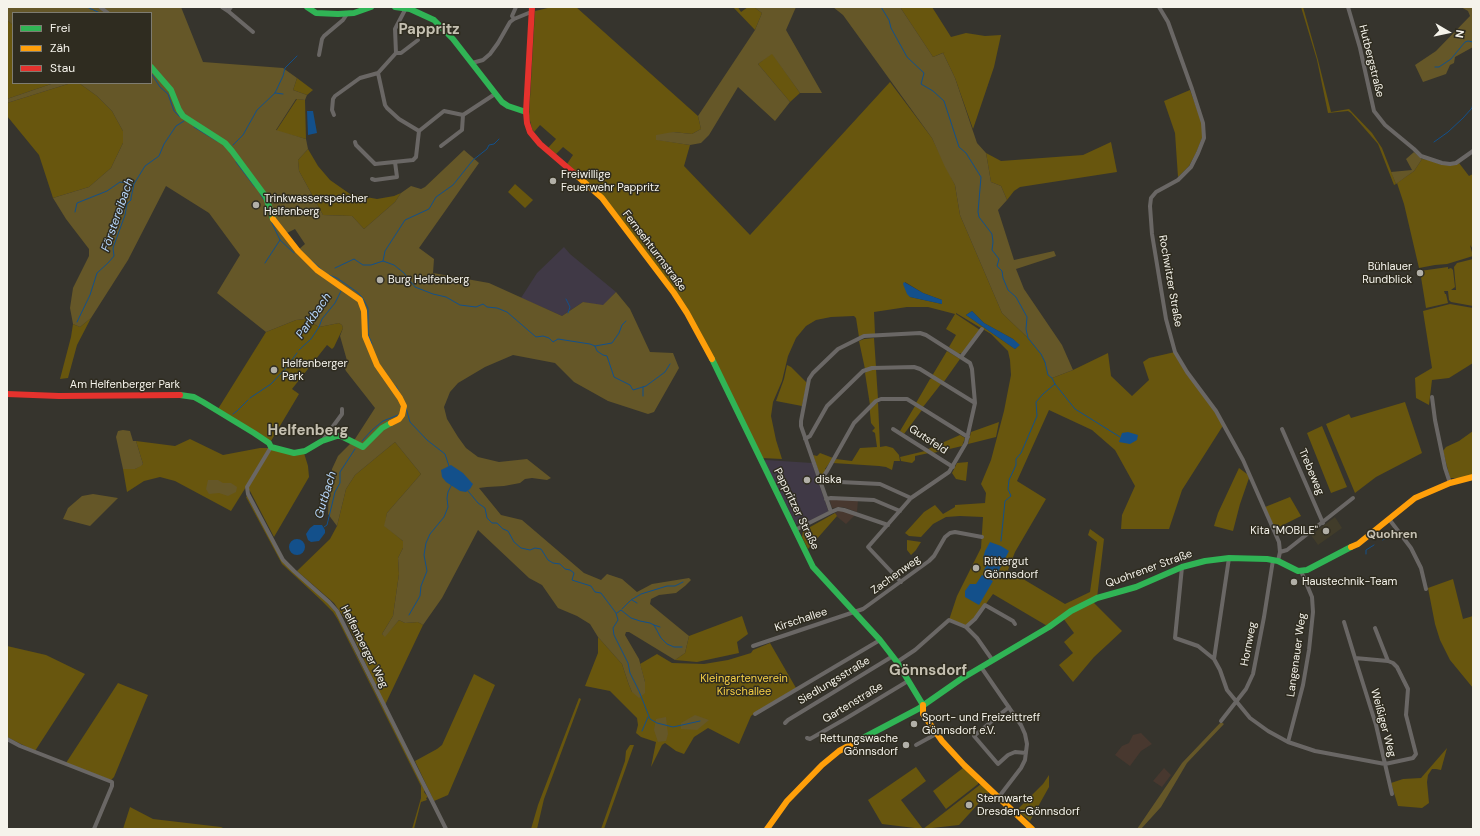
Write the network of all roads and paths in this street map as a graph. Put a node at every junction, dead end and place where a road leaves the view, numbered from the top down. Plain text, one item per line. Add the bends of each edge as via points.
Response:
1 (222, 7) edge
2 (231, 7) edge
3 (307, 7) edge
4 (371, 7) edge
5 (395, 7) edge
6 (516, 7) edge
7 (1159, 7) edge
8 (1348, 7) edge
9 (406, 8) edge
10 (532, 9) edge
11 (228, 11) junction
12 (347, 14) junction
13 (514, 19) junction
14 (252, 32) dead end
15 (418, 40) dead end
16 (396, 53) junction
17 (319, 55) dead end
18 (472, 63) junction
19 (152, 68) edge
20 (378, 73) junction
21 (495, 94) junction
22 (526, 104) junction
23 (510, 107) junction
24 (526, 112) junction
25 (334, 115) dead end
26 (463, 115) junction
27 (418, 130) junction
28 (355, 142) dead end
29 (441, 146) dead end
30 (1473, 151) edge
31 (395, 162) junction
32 (372, 179) dead end
33 (680, 303) joint
34 (982, 329) dead end
35 (961, 357) junction
36 (7, 394) edge
37 (1432, 397) dead end
38 (975, 403) junction
39 (342, 409) dead end
40 (334, 427) junction
41 (893, 428) dead end
42 (1282, 429) dead end
43 (337, 436) junction
44 (968, 438) junction
45 (805, 439) junction
46 (322, 441) junction
47 (271, 447) junction
48 (952, 467) junction
49 (1473, 477) edge
50 (820, 481) junction
51 (1450, 483) junction
52 (912, 498) junction
53 (1353, 498) dead end
54 (826, 499) junction
55 (900, 511) junction
56 (831, 512) junction
57 (1389, 519) junction
58 (1323, 523) junction
59 (888, 525) junction
60 (795, 530) junction
61 (982, 537) dead end
62 (1280, 552) junction
63 (1229, 558) junction
64 (1275, 561) junction
65 (1182, 567) junction
66 (1301, 572) junction
67 (900, 582) junction
68 (1426, 588) dead end
69 (856, 612) junction
70 (1344, 622) dead end
71 (1015, 624) dead end
72 (966, 627) junction
73 (1375, 628) dead end
74 (880, 640) junction
75 (753, 646) dead end
76 (893, 656) junction
77 (991, 658) dead end
78 (1355, 658) junction
79 (1214, 659) junction
80 (1388, 661) junction
81 (897, 662) junction
82 (981, 667) junction
83 (908, 681) junction
84 (1237, 702) junction
85 (923, 705) junction
86 (1009, 707) junction
87 (755, 714) dead end
88 (1221, 721) dead end
89 (786, 723) dead end
90 (936, 734) junction
91 (7, 738) edge
92 (807, 738) dead end
93 (1288, 742) junction
94 (916, 745) dead end
95 (1026, 753) junction
96 (1385, 764) junction
97 (1392, 794) dead end
98 (998, 798) junction
99 (446, 828) edge
100 (94, 829) edge
101 (440, 829) edge
102 (767, 829) edge
103 (1032, 829) edge

1 - 11 street
2 - 11 street
3 - 12 street via 316,13
4 - 12 street
5 - 9 street
6 - 13 street via 512,16
7 - 62 street, Rochwitzer Straße via 1168,22 1192,89 1203,122 1204,138 1190,167 1178,180 1156,192 1151,198 1152,234 1166,319 1175,352 1216,410 1243,460 1276,534
8 - 30 street, Hutbergstraße via 1374,111 1385,125 1421,156 1446,164 1453,164
9 - 16 street via 395,30
9 - 18 street via 440,25
10 - 13 street
10 - 22 street, Fernsehturmstraße
11 - 14 street
12 - 17 street via 324,36
13 - 18 street via 490,54 483,60
15 - 16 street via 401,53
16 - 20 street
18 - 21 street
19 - 43 street via 171,90 183,116 225,143 232,151 266,197 274,221 298,251 317,270 360,300 364,311 364,329 377,365 400,398 403,408 399,419 382,428 366,446 359,446
20 - 25 street via 360,78 336,96 332,105
20 - 27 street via 385,105 399,119
21 - 23 street
21 - 26 street
22 - 23 street
22 - 24 street, Fernsehturmstraße
23 - 24 street
24 - 33 street, Fernsehturmstraße via 527,123 534,138 602,198
26 - 27 street via 444,111
26 - 29 street via 462,130
27 - 31 street via 416,158
28 - 31 street via 375,164
31 - 32 street via 397,177
33 - 60 street, Pappritzer Straße via 707,349
34 - 35 street
35 - 38 street via 972,366
35 - 45 street via 920,333 864,336 838,349 809,379 801,421
36 - 47 street, Am Helfenberger Park via 187,395 199,399 254,433
37 - 51 street
38 - 44 street
38 - 45 street via 920,369 872,368 863,371 827,406 810,436
39 - 40 street, Am Helfenberger Park via 342,414
40 - 43 street
40 - 46 street, Am Helfenberger Park
41 - 48 street, Gutsfeld
42 - 58 street, Trebeweg
43 - 46 street, Am Helfenberger Park
44 - 48 street
44 - 50 street via 907,399 876,400 854,423
45 - 50 street
46 - 47 street, Am Helfenberger Park via 305,451 294,453
47 - 99 street, Helfenberger Weg via 247,487 248,494 283,560 337,611
48 - 52 street via 949,472
49 - 51 street
50 - 52 street via 880,484
50 - 54 street
51 - 57 street via 1415,498
52 - 55 street
53 - 58 street
54 - 55 street via 874,500
54 - 56 street
55 - 59 street
56 - 59 street via 844,510
56 - 60 street
57 - 66 street via 1358,544
57 - 68 street via 1411,548 1421,568
58 - 62 street via 1287,550
59 - 67 street via 868,547
60 - 69 street, Pappritzer Straße via 818,573
61 - 67 street, Zachenweg via 950,533 930,561
62 - 64 street, Rochwitzer Straße
63 - 64 street, Quohrener Straße
63 - 65 street, Quohrener Straße
63 - 79 street
64 - 66 street, Quohrener Straße
64 - 84 street, Hornweg via 1252,674
65 - 79 street via 1175,638 1198,646
65 - 82 street, Quohrener Straße via 1136,587 1091,601
66 - 93 street, Langenauer Weg via 1312,597 1313,612 1303,685
67 - 69 street, Zachenweg
69 - 74 street, Pappritzer Straße
69 - 75 street, Kirschallee
70 - 78 street, Weißiger Weg
71 - 72 street via 985,605
72 - 77 street
72 - 81 street via 949,620
73 - 80 street
74 - 76 street, Pappritzer Straße
74 - 87 street
76 - 81 street, Pappritzer Straße
76 - 89 street, Siedlungsstraße
78 - 80 street
78 - 96 street, Weißiger Weg
79 - 84 street via 1227,690
80 - 96 street via 1397,667 1408,689 1406,715 1416,754 1413,758
81 - 83 street, Pappritzer Straße
82 - 85 street, Quohrener Straße
82 - 86 street
83 - 85 street, Pappritzer Straße
83 - 92 street, Gartenstraße via 810,739
84 - 88 street, Hornweg
84 - 93 street via 1250,718
85 - 90 street, Pappritzer Straße via 924,714
85 - 102 street, Quohrener Straße via 839,751 799,788 780,809
86 - 95 street via 1025,734
86 - 95 street via 974,736 998,764 1015,752
90 - 94 street
90 - 98 street, Pappritzer Straße
91 - 100 street via 20,746 112,782
93 - 96 street via 1315,751
95 - 98 street via 1021,768
96 - 97 street, Weißiger Weg
98 - 103 street, Pappritzer Straße
99 - 101 street

